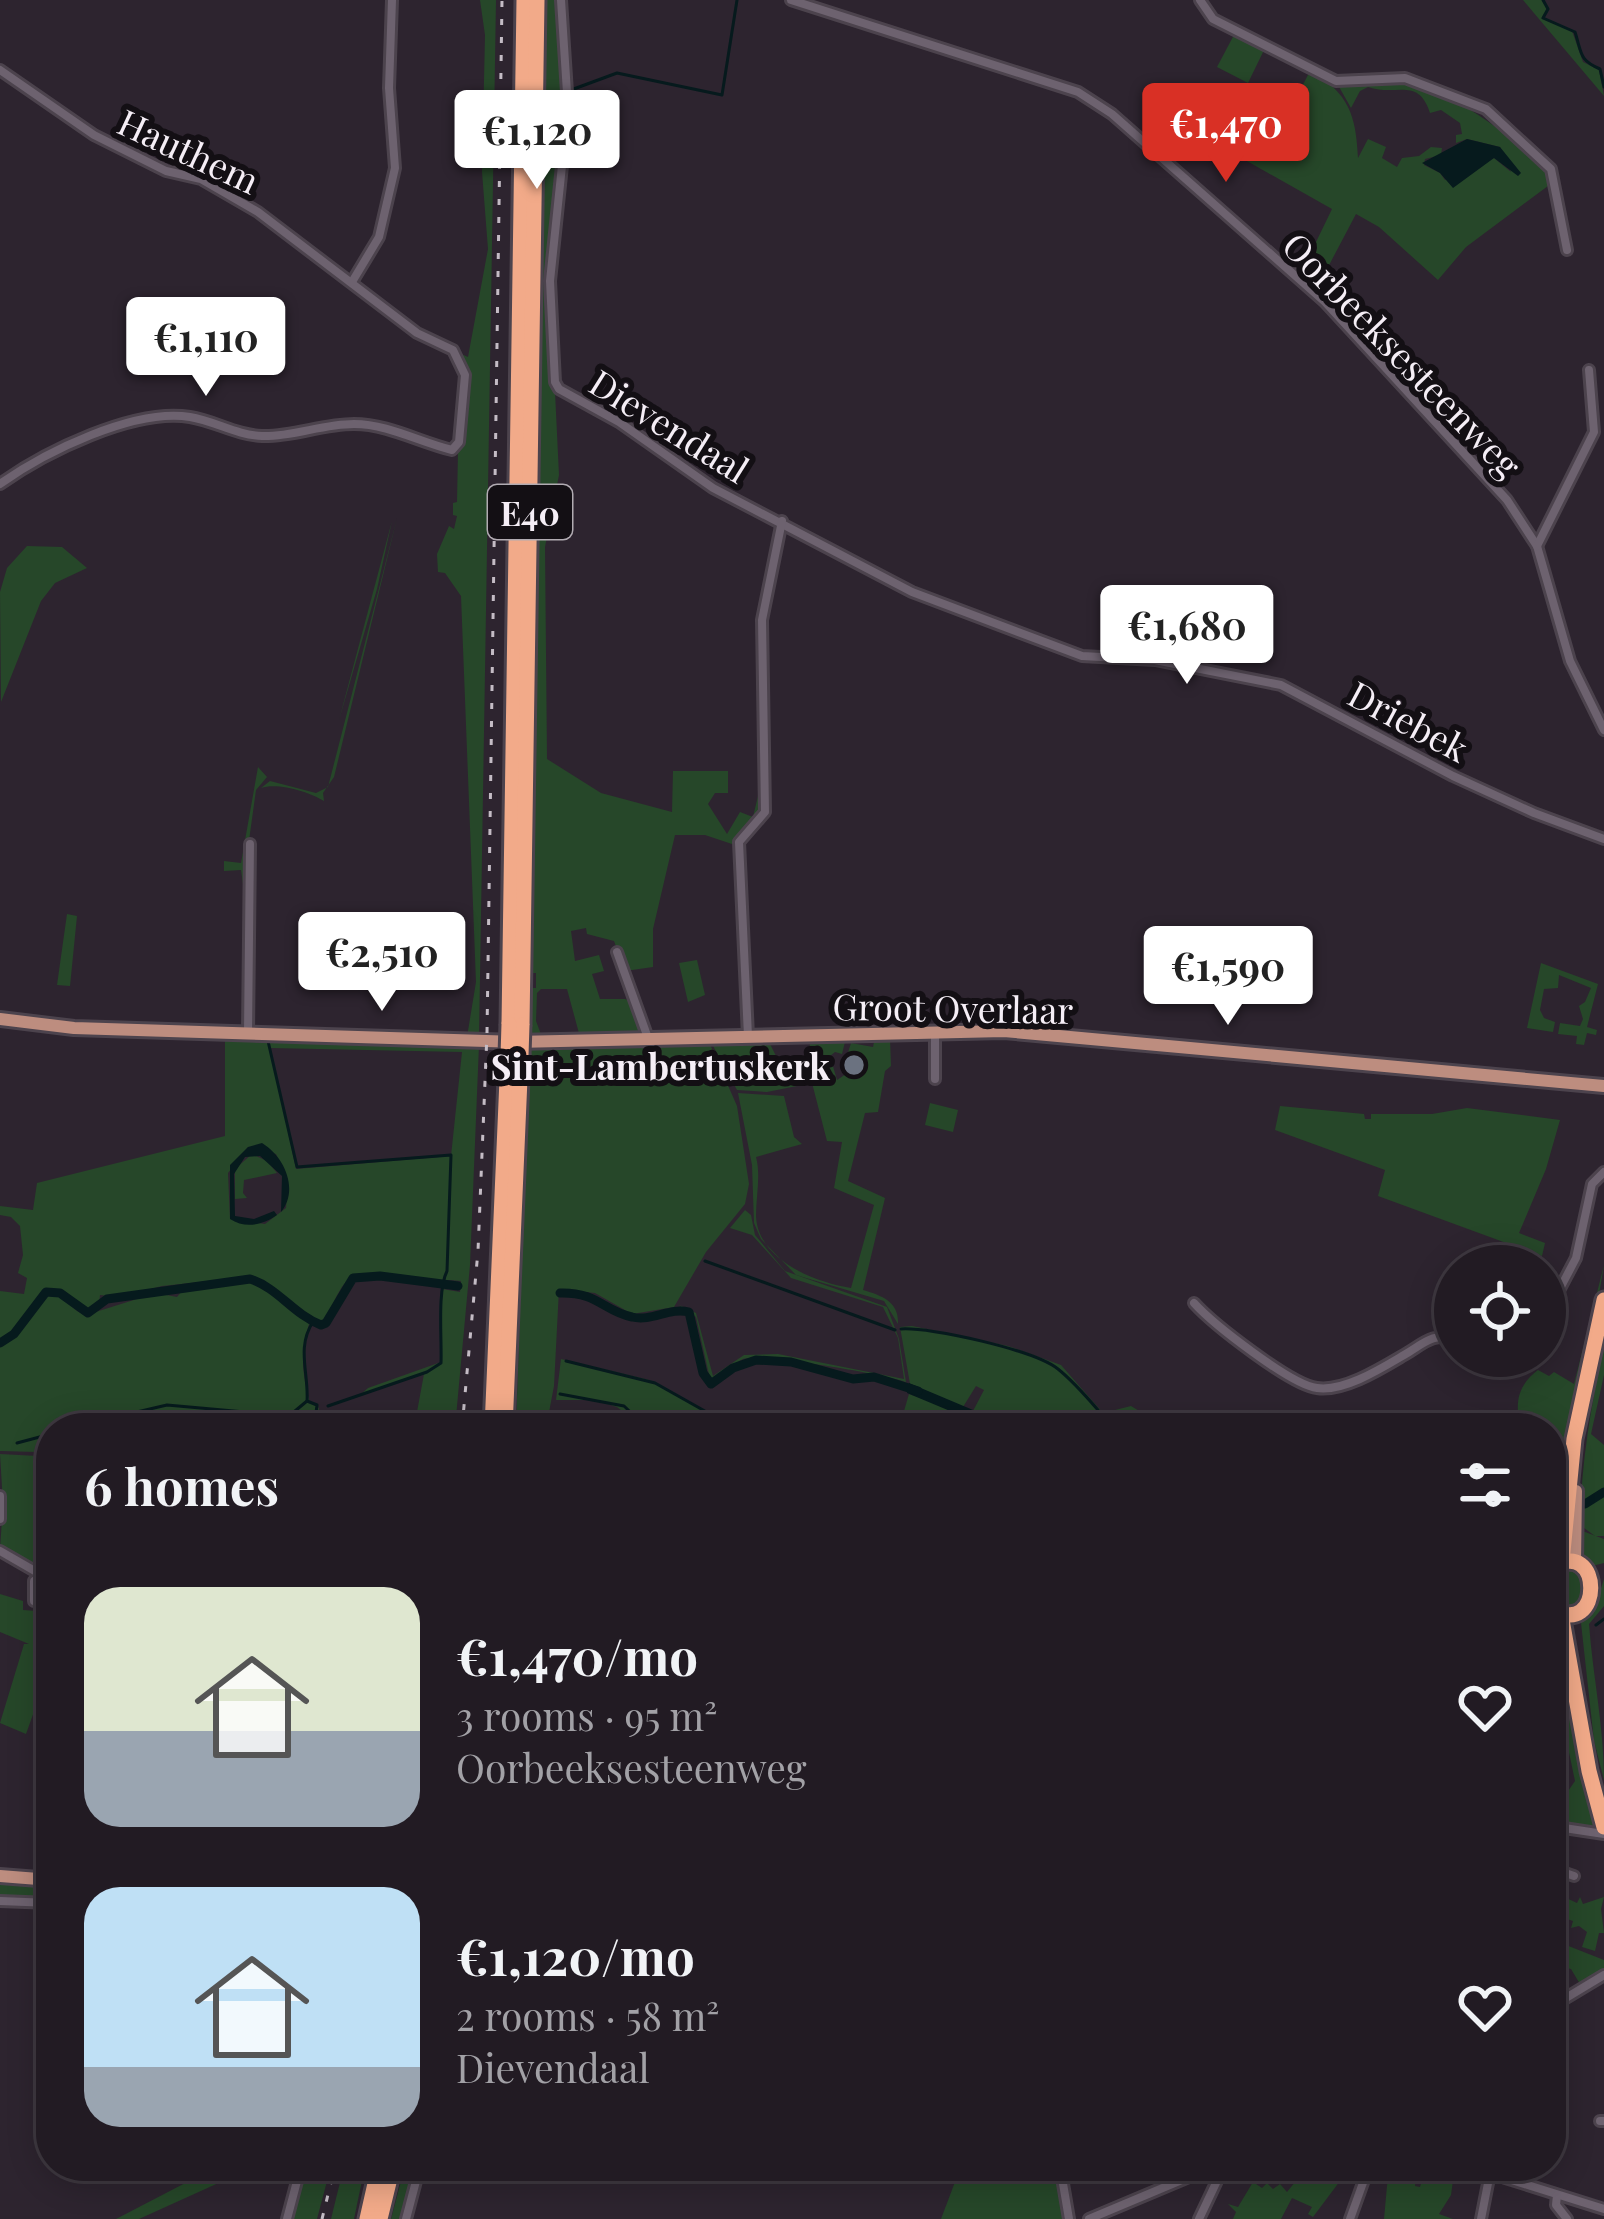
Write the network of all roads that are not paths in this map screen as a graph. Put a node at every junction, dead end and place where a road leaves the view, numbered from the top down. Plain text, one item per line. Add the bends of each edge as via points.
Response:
1 (392, 0) edge
2 (524, 0) edge
3 (537, 0) edge
4 (561, 0) edge
5 (791, 0) edge
6 (1200, 0) edge
7 (816, 3) edge
8 (0, 70) edge
9 (1567, 250) dead end
10 (352, 282) junction
11 (1589, 370) dead end
12 (0, 484) edge
13 (782, 521) junction
14 (1537, 546) junction
15 (1604, 730) edge
16 (1604, 839) edge
17 (250, 844) dead end
18 (617, 952) dead end
19 (0, 1019) edge
20 (515, 1024) junction
21 (934, 1031) junction
22 (248, 1033) junction
23 (748, 1036) junction
24 (648, 1039) junction
25 (515, 1051) junction
26 (935, 1079) dead end
27 (1604, 1086) edge
28 (1604, 1172) edge
29 (1566, 1277) edge
30 (1604, 1300) edge
31 (1194, 1304) dead end
32 (1604, 1317) edge
33 (1434, 1337) edge
34 (493, 1413) edge
35 (505, 1413) edge
36 (0, 1496) edge
37 (1566, 1505) edge
38 (1566, 1515) edge
39 (0, 1519) edge
40 (0, 1551) edge
41 (1583, 1570) edge
42 (36, 1572) edge
43 (36, 1580) edge
44 (34, 1601) dead end
45 (1566, 1613) edge
46 (1566, 1619) edge
47 (1566, 1647) edge
48 (1604, 1807) edge
49 (1566, 1827) edge
50 (1604, 1830) edge
51 (1566, 1873) edge
52 (0, 1876) edge
53 (1574, 1876) dead end
54 (36, 1879) edge
55 (0, 1901) edge
56 (36, 1902) edge
57 (1604, 1975) edge
58 (1566, 1997) edge
59 (297, 2181) edge
60 (368, 2181) edge
61 (376, 2181) edge
62 (389, 2181) edge
63 (416, 2181) edge
64 (1063, 2181) edge
65 (1180, 2181) edge
66 (1217, 2181) edge
67 (1364, 2181) edge
68 (1488, 2181) edge
69 (1516, 2181) edge
70 (1557, 2194) junction
71 (1604, 2209) edge
72 (1093, 2218) edge
73 (287, 2219) edge
74 (366, 2219) edge
75 (380, 2219) edge
76 (406, 2219) edge
77 (1069, 2219) edge
78 (1199, 2219) edge
79 (1350, 2219) edge
80 (1481, 2219) edge
81 (1567, 2219) edge

1 - 10 street via 395,168 379,237
2 - 20 highway, E40
3 - 20 highway, E40
4 - 13 street, Dievendaal via 568,108 550,281 555,382 713,488
5 - 7 street, Oorbeeksesteenweg
6 - 9 street via 1214,19 1336,81 1405,78 1486,109 1551,169
7 - 14 street, Oorbeeksesteenweg via 1062,85 1112,114 1340,316 1507,500
8 - 10 street, Hauthem via 94,135 258,212
10 - 12 street, Hauthem via 463,364 452,450 356,424 250,435 184,416 101,430
11 - 14 street via 1594,433
13 - 16 street, Driebek via 912,592 1070,653 1281,685 1453,776
13 - 23 street via 762,620 765,812 739,842
14 - 15 street, Oorbeeksesteenweg via 1570,661
17 - 22 street
18 - 24 street
19 - 22 main road, Groot Overlaar
20 - 25 highway, E40, bridge
21 - 23 main road, Groot Overlaar
21 - 26 street
21 - 27 main road, Groot Overlaar
22 - 25 main road, Groot Overlaar
23 - 24 main road, Groot Overlaar
24 - 25 main road, Groot Overlaar
25 - 34 highway, E40
25 - 35 highway, E40
28 - 29 street via 1592,1184
30 - 37 highway
31 - 33 street via 1251,1350 1321,1389 1386,1366
32 - 41 main road via 1578,1444
36 - 39 street
38 - 41 highway
40 - 42 street
41 - 45 highway via 1590,1604
43 - 44 street
46 - 48 highway via 1574,1624
47 - 50 highway
49 - 50 street
51 - 53 street
52 - 54 main road
55 - 56 street
57 - 58 street
59 - 73 street
60 - 74 highway
61 - 74 highway
62 - 75 highway
63 - 76 street
64 - 77 street
65 - 72 street
66 - 78 street
67 - 79 street
68 - 80 street
69 - 70 street
70 - 71 street
70 - 81 street

